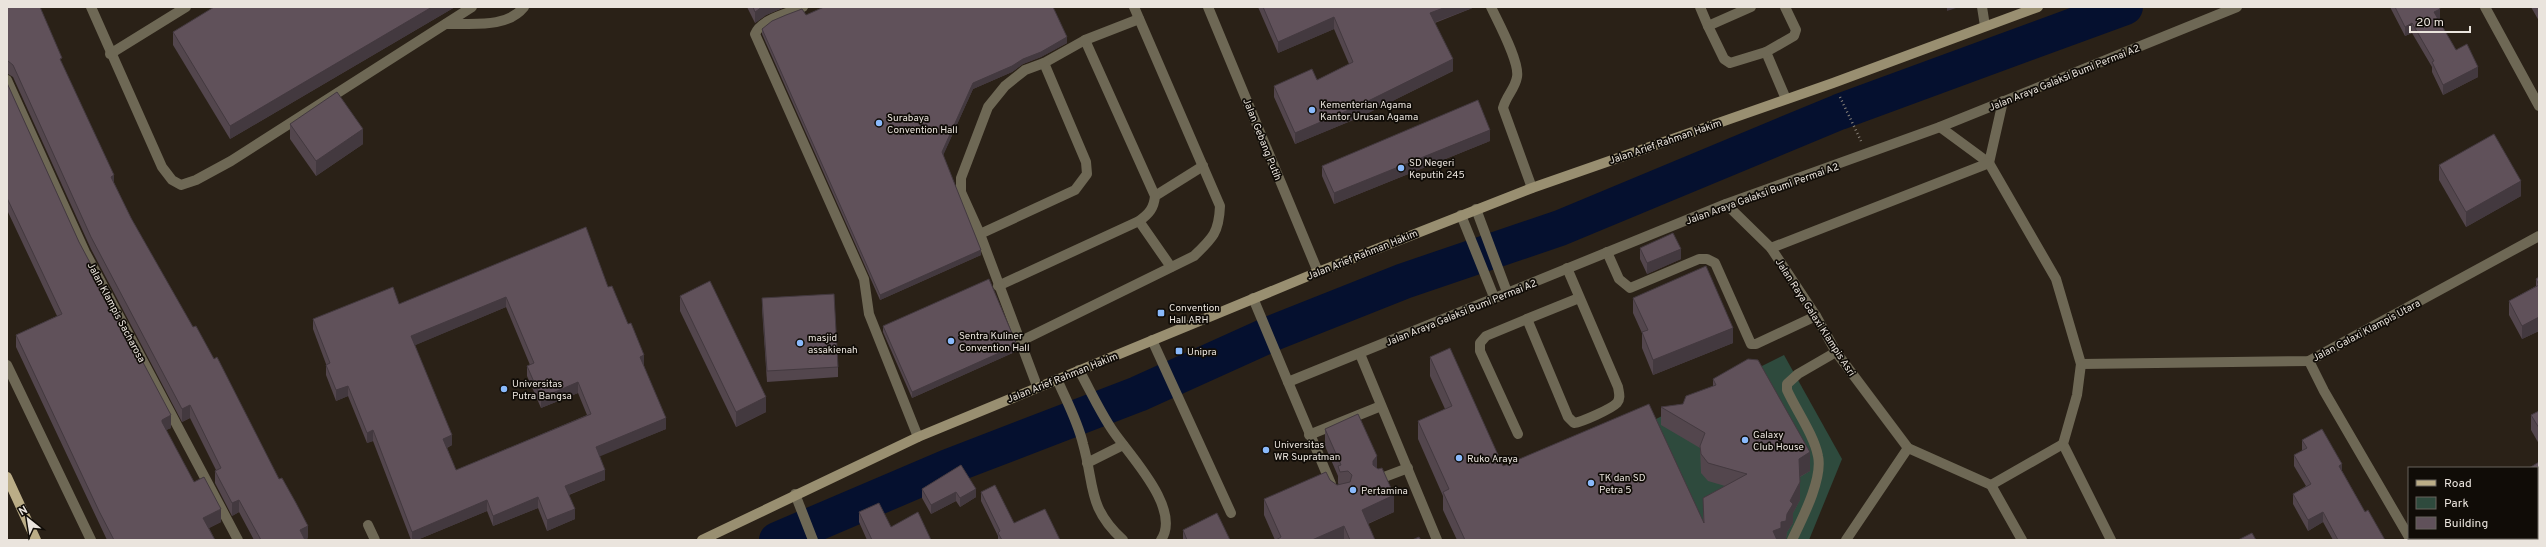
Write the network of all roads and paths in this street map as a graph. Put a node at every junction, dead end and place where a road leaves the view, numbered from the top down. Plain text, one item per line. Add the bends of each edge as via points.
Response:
1 (90, 7) edge
2 (186, 7) edge
3 (472, 7) edge
4 (524, 7) edge
5 (803, 7) edge
6 (1134, 7) edge
7 (1208, 7) edge
8 (1491, 7) edge
9 (1700, 7) edge
10 (1751, 7) edge
11 (1785, 7) edge
12 (1982, 7) edge
13 (2038, 7) edge
14 (2237, 7) edge
15 (2485, 7) edge
16 (1139, 19) junction
17 (446, 24) junction
18 (1708, 26) junction
19 (1985, 26) junction
20 (1085, 40) junction
21 (1766, 52) junction
22 (110, 54) junction
23 (1044, 63) junction
24 (7, 80) edge
25 (1840, 98) dead end
26 (1786, 100) junction
27 (2003, 101) junction
28 (2539, 106) edge
29 (1940, 126) junction
30 (1860, 138) dead end
31 (1989, 163) junction
32 (1203, 166) junction
33 (1532, 188) junction
34 (1155, 196) junction
35 (1726, 204) junction
36 (1476, 209) junction
37 (1460, 215) junction
38 (1139, 221) junction
39 (980, 234) junction
40 (2539, 236) edge
41 (1771, 248) junction
42 (1607, 252) junction
43 (1171, 267) junction
44 (1567, 268) junction
45 (1318, 272) junction
46 (998, 286) junction
47 (1508, 292) junction
48 (1494, 297) junction
49 (1253, 298) junction
50 (1579, 298) junction
51 (1816, 316) junction
52 (1527, 319) junction
53 (1152, 340) junction
54 (1019, 342) junction
55 (1836, 352) junction
56 (1360, 354) junction
57 (2308, 361) junction
58 (2082, 364) junction
59 (7, 365) edge
60 (1079, 370) junction
61 (1057, 379) junction
62 (1288, 382) junction
63 (1037, 386) junction
64 (1381, 406) junction
65 (1518, 434) dead end
66 (1309, 435) junction
67 (918, 436) junction
68 (2063, 444) junction
69 (1124, 445) junction
70 (1908, 448) junction
71 (1087, 463) junction
72 (1408, 468) junction
73 (7, 477) edge
74 (1379, 480) edge
75 (1991, 485) junction
76 (1335, 492) edge
77 (795, 494) junction
78 (1231, 513) dead end
79 (368, 525) dead end
80 (2408, 535) edge
81 (812, 536) edge
82 (36, 540) edge
83 (91, 540) edge
84 (238, 540) edge
85 (375, 540) edge
86 (702, 540) edge
87 (1123, 540) edge
88 (1161, 540) edge
89 (1437, 540) edge
90 (1792, 540) edge
91 (1846, 540) edge
92 (2022, 540) edge
93 (2111, 540) edge

1 - 22 street
2 - 22 street
3 - 17 street
4 - 17 street via 516,16 505,21
5 - 67 street via 757,28 755,34 864,279 869,314
6 - 16 street
7 - 45 street, Jalan Gebang Putih
8 - 33 street via 1518,70 1514,86 1506,97 1503,108
9 - 18 street
10 - 18 street
11 - 21 street via 1796,30 1794,36
12 - 19 street
13 - 19 main road, Jalan Arief Rahman Hakim
14 - 27 street, Jalan Araya Galaksi Bumi Permai A2
15 - 28 street
16 - 20 street
16 - 32 street
17 - 22 street via 231,161 181,185 172,180 162,167
18 - 21 street via 1724,59 1730,63
19 - 26 main road, Jalan Arief Rahman Hakim
20 - 23 street
20 - 34 street
21 - 26 street
23 - 39 street via 1025,70 1005,86 988,107 961,178 961,192
23 - 39 street via 1086,162 1087,174 1074,190
24 - 84 street, Jalan Klampis Sacharosa via 86,252
25 - 30 path
26 - 33 main road, Jalan Arief Rahman Hakim
27 - 29 street, Jalan Araya Galaksi Bumi Permai A2
27 - 31 street
29 - 31 street
29 - 35 street, Jalan Araya Galaksi Bumi Permai A2
31 - 41 street
31 - 58 street via 2056,279
32 - 34 street
32 - 43 street via 1220,206 1219,223 1212,239 1194,256
33 - 36 main road, Jalan Arief Rahman Hakim
34 - 38 street via 1149,214
35 - 41 street, Jalan Raya Galaxi Klampis Asri
35 - 42 street, Jalan Araya Galaksi Bumi Permai A2
36 - 37 main road, Jalan Arief Rahman Hakim
36 - 47 street
37 - 45 main road, Jalan Arief Rahman Hakim
37 - 48 street
38 - 43 street
38 - 46 street
39 - 46 street
40 - 57 street, Jalan Galaxi Klampis Utara
41 - 51 street, Jalan Raya Galaxi Klampis Asri
42 - 44 street, Jalan Araya Galaksi Bumi Permai A2
42 - 51 street via 1619,279 1630,288 1699,259 1715,263 1751,344
43 - 54 street
44 - 47 street, Jalan Araya Galaksi Bumi Permai A2
44 - 50 street
45 - 49 main road, Jalan Arief Rahman Hakim
46 - 54 street
47 - 48 street, Jalan Araya Galaksi Bumi Permai A2
48 - 56 street, Jalan Araya Galaksi Bumi Permai A2
49 - 53 main road, Jalan Arief Rahman Hakim
49 - 62 street
50 - 52 street
50 - 52 street via 1620,397 1616,403 1581,422 1574,423 1568,417
51 - 55 street, Jalan Raya Galaxi Klampis Asri
52 - 65 street via 1486,336 1480,342 1480,351
53 - 60 main road, Jalan Arief Rahman Hakim
53 - 78 street
54 - 63 street
55 - 70 street, Jalan Raya Galaxi Klampis Asri
55 - 90 street via 1798,374 1787,384 1787,390 1819,456 1818,475 1804,516
56 - 62 street, Jalan Araya Galaksi Bumi Permai A2
56 - 64 street
57 - 58 street, Jalan Galaxi Klampis Utara
57 - 80 street
58 - 68 street via 2077,395
59 - 83 street
60 - 61 main road, Jalan Arief Rahman Hakim
60 - 69 street via 1113,431
61 - 63 main road, Jalan Arief Rahman Hakim
61 - 71 street via 1083,443
62 - 66 street
63 - 67 main road, Jalan Arief Rahman Hakim
64 - 66 street
64 - 72 street
66 - 76 street
67 - 77 main road, Jalan Arief Rahman Hakim
68 - 75 street
68 - 93 street
69 - 71 street
69 - 88 street via 1160,498 1166,518 1165,535
70 - 75 street, Jalan Raya Galaxi Klampis Asri
70 - 91 street
71 - 87 street via 1097,510 1109,527
72 - 74 street
72 - 89 street
73 - 82 main road
75 - 92 street
77 - 81 street
77 - 86 main road, Jalan Arief Rahman Hakim
79 - 85 street

